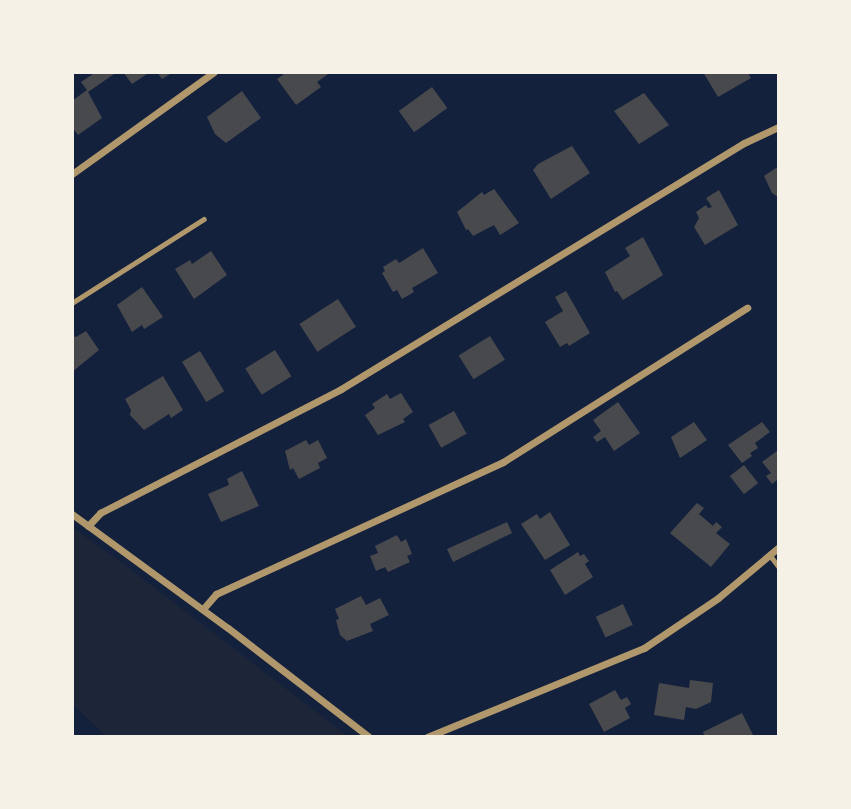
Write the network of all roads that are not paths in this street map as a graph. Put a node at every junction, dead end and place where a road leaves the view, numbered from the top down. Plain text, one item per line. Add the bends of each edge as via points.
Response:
1 (214, 72) edge
2 (779, 127) edge
3 (72, 174) edge
4 (204, 219) dead end
5 (72, 303) edge
6 (747, 308) dead end
7 (72, 514) edge
8 (88, 526) junction
9 (779, 547) edge
10 (770, 555) junction
11 (779, 567) edge
12 (203, 609) junction
13 (369, 737) edge
14 (427, 737) edge

1 - 3 street
2 - 8 street via 744,143 341,389 100,513
4 - 5 lane
6 - 12 street via 503,462 216,594
7 - 8 street
8 - 12 street
9 - 10 street
10 - 11 lane
10 - 14 street via 718,598 644,648
12 - 13 street

